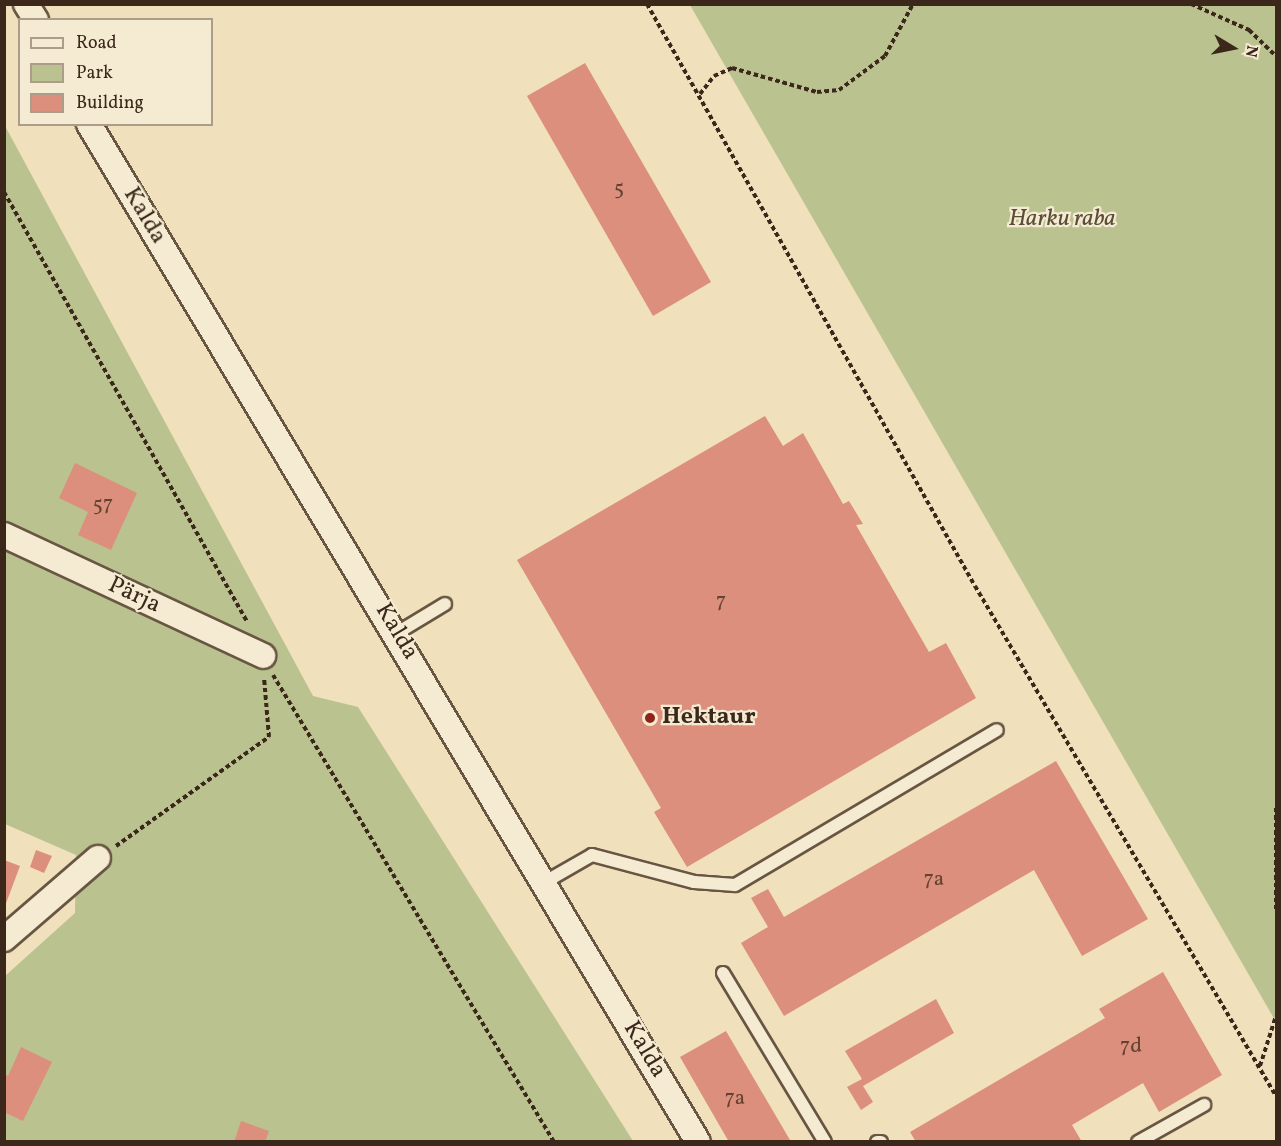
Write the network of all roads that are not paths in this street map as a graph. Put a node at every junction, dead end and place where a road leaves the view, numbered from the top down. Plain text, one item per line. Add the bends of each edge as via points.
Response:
1 (26, 4) edge
2 (35, 18) edge
3 (90, 126) edge
4 (4, 535) edge
5 (445, 604) dead end
6 (397, 633) junction
7 (263, 656) road end
8 (997, 730) dead end
9 (98, 858) road end
10 (545, 882) junction
11 (4, 939) edge
12 (723, 973) dead end
13 (1204, 1105) dead end
14 (698, 1142) edge
15 (825, 1142) edge
16 (1138, 1142) edge

1 - 2 street
3 - 6 street, Kalda
4 - 7 street, Pärja
5 - 6 lane
6 - 10 street, Kalda
8 - 10 lane via 735,885 694,882 592,855
9 - 11 street
10 - 14 street, Kalda
12 - 15 lane
13 - 16 lane

